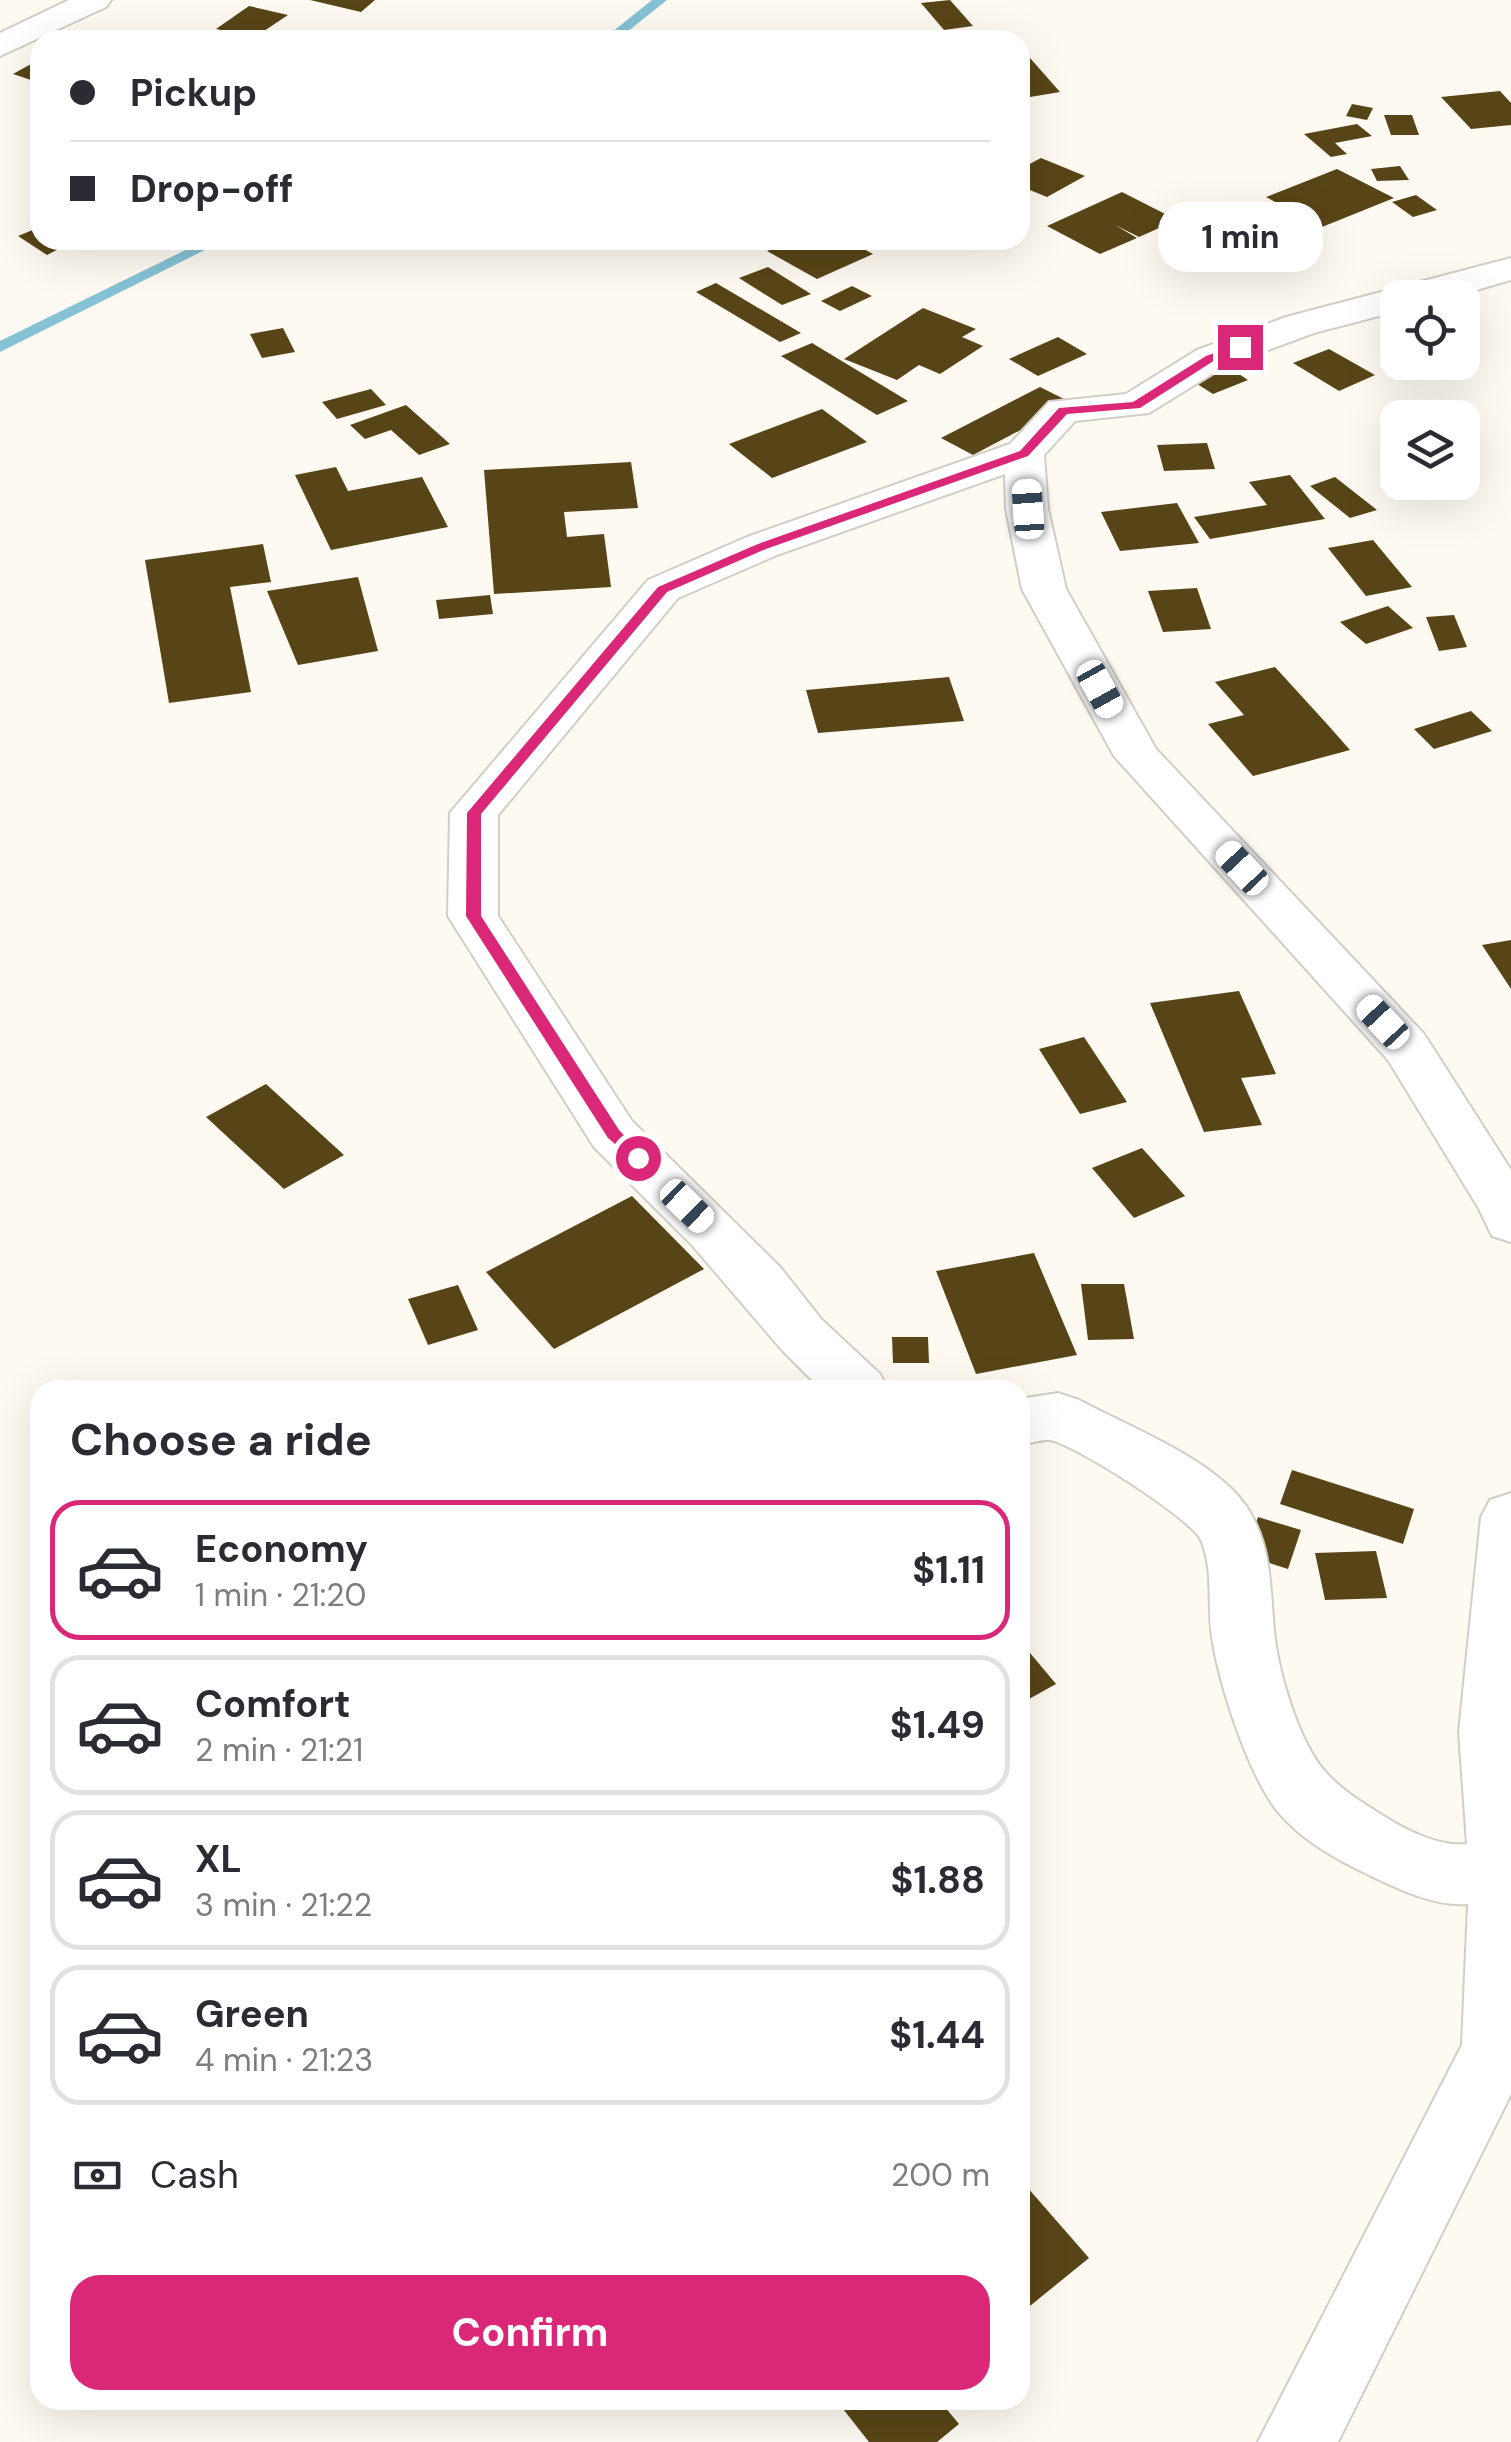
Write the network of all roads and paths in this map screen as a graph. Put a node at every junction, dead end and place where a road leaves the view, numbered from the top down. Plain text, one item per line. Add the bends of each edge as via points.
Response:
1 (95, 0) edge
2 (33, 30) edge
3 (30, 31) edge
4 (0, 46) edge
5 (1511, 269) edge
6 (1469, 280) edge
7 (1380, 304) edge
8 (1024, 454) junction
9 (1511, 1222) edge
10 (849, 1380) edge
11 (1030, 1420) edge
12 (1511, 1518) edge
13 (1502, 1870) junction
14 (1504, 2046) edge
15 (1297, 2442) edge

1 - 2 street
3 - 4 street
5 - 6 street
7 - 8 street via 1210,358 1136,405 1064,410
8 - 9 street via 1044,589 1137,756 1406,1047
8 - 10 street via 762,546 662,589 474,813 473,916 613,1134
11 - 13 street via 1058,1416 1181,1483 1215,1511 1239,1561 1243,1636 1259,1706 1297,1786 1323,1813 1415,1864 1456,1875
12 - 13 street via 1490,1732
13 - 14 street
14 - 15 street

